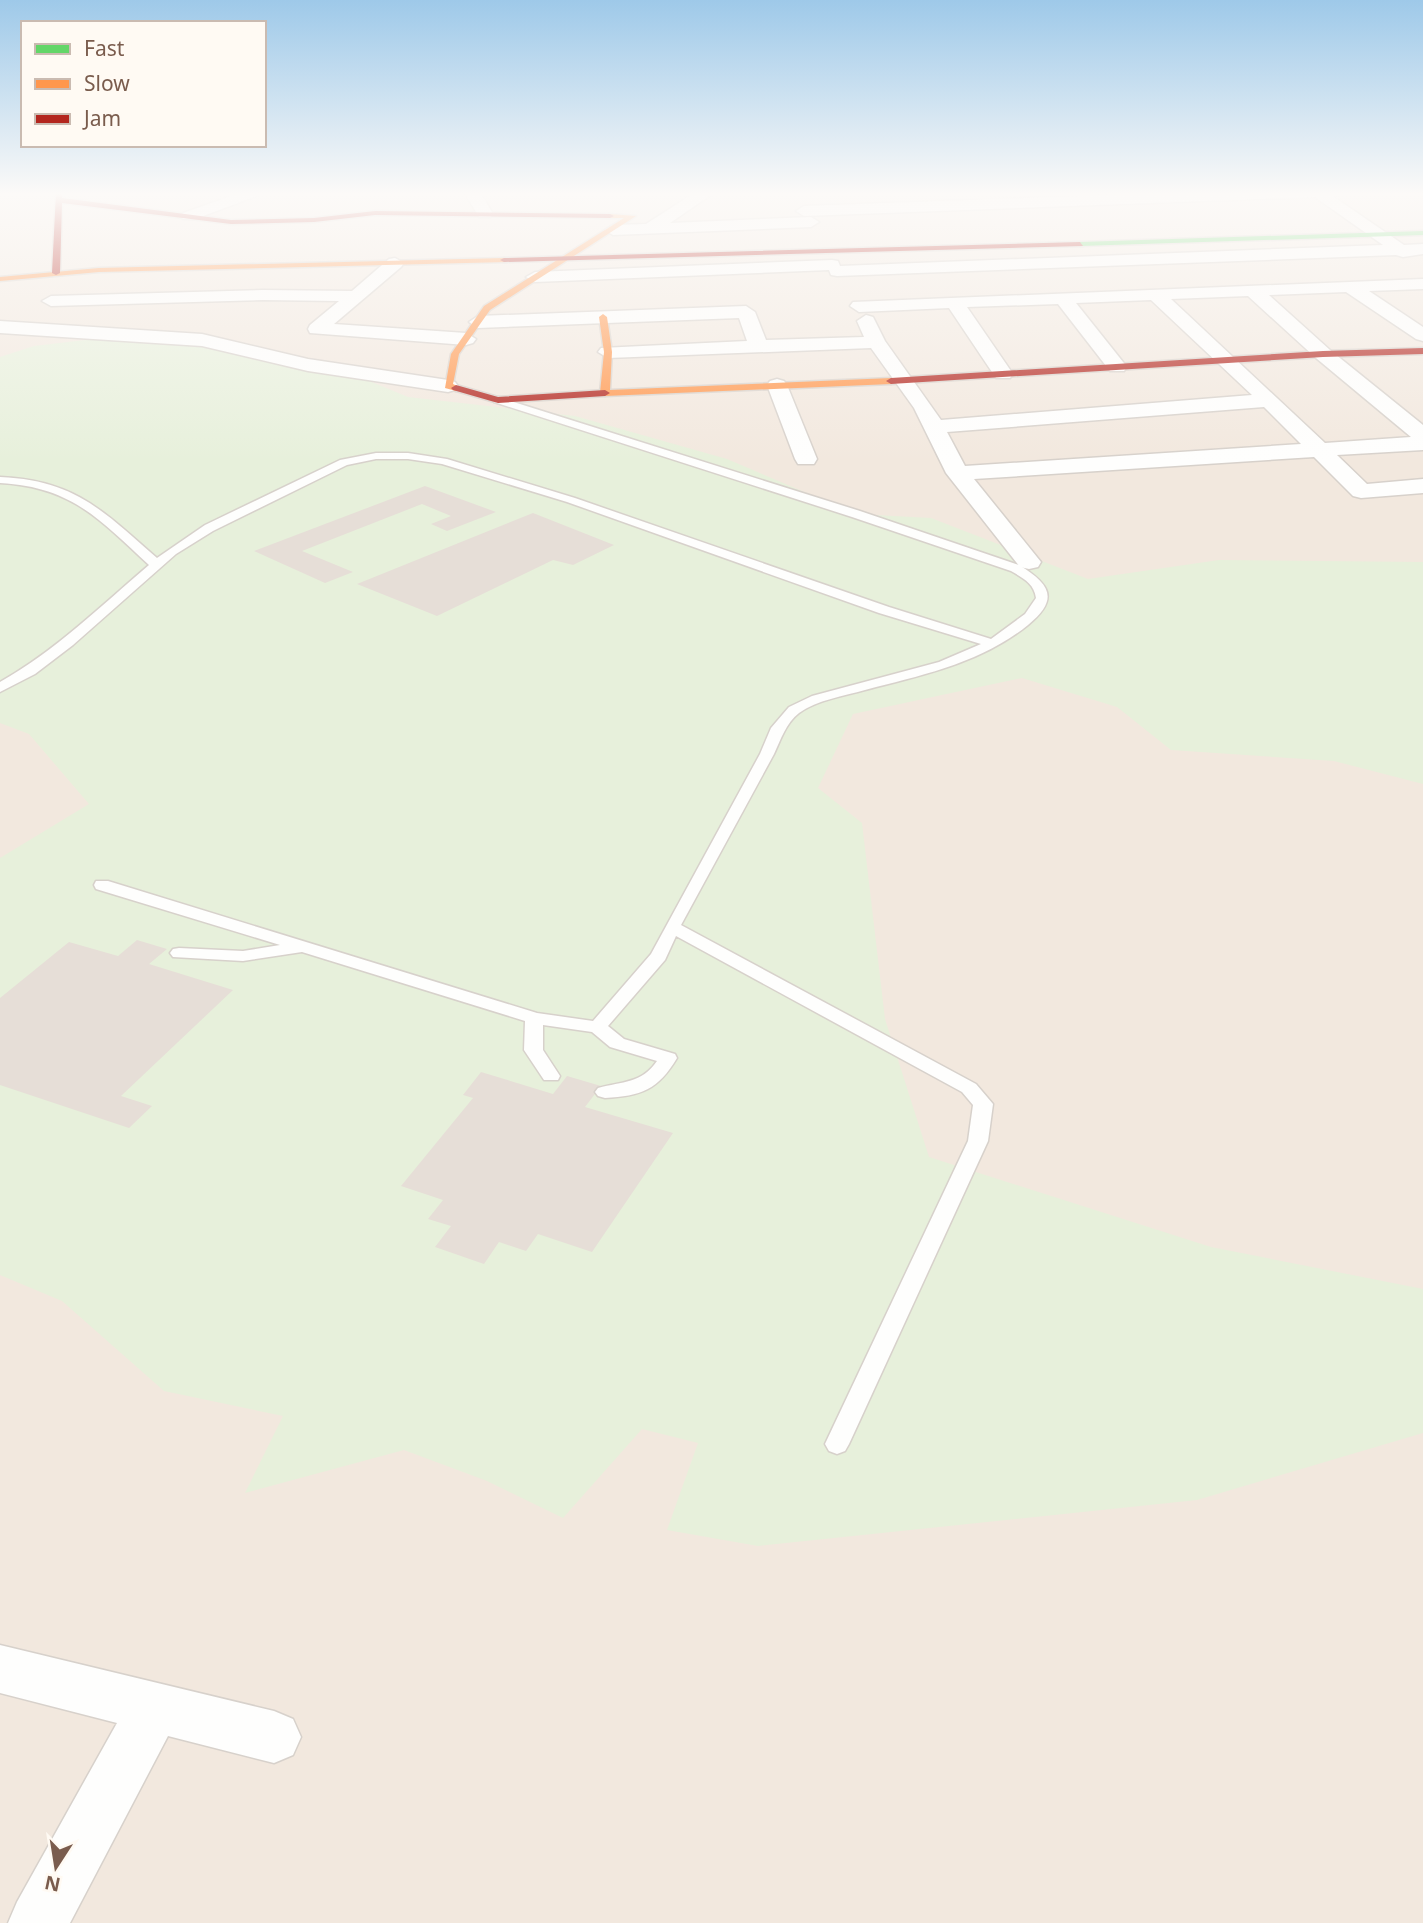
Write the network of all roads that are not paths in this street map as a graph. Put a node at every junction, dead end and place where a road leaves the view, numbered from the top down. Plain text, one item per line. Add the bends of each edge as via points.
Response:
1 (31, 282) edge
2 (372, 282) edge
3 (528, 282) edge
4 (846, 282) edge
5 (1423, 284) edge
6 (1350, 287) junction
7 (1253, 291) junction
8 (1156, 295) junction
9 (353, 296) junction
10 (1063, 298) junction
11 (51, 301) junction
12 (954, 302) junction
13 (859, 306) junction
14 (603, 317) junction
15 (478, 322) junction
16 (7, 327) edge
17 (1423, 335) edge
18 (466, 339) junction
19 (876, 342) junction
20 (760, 346) junction
21 (1423, 351) edge
22 (608, 352) junction
23 (1323, 354) junction
24 (1225, 360) junction
25 (1117, 367) junction
26 (1003, 374) junction
27 (904, 380) junction
28 (448, 386) junction
29 (777, 386) junction
30 (605, 393) junction
31 (498, 400) junction
32 (1269, 400) junction
33 (934, 427) junction
34 (1423, 436) edge
35 (1423, 443) edge
36 (1318, 449) junction
37 (806, 459) dead end
38 (957, 473) junction
39 (0, 480) edge
40 (1423, 486) edge
41 (1029, 562) dead end
42 (157, 565) junction
43 (993, 644) junction
44 (0, 688) edge
45 (102, 885) dead end
46 (672, 927) junction
47 (305, 948) junction
48 (179, 953) dead end
49 (535, 1018) junction
50 (597, 1027) junction
51 (551, 1076) dead end
52 (605, 1092) dead end
53 (837, 1444) dead end
54 (0, 1669) edge
55 (155, 1707) junction
56 (274, 1737) dead end
57 (38, 1923) edge

1 - 11 street
2 - 9 street
3 - 15 street via 487,308
4 - 13 street
5 - 6 street
6 - 7 street
6 - 17 street
7 - 8 street
7 - 23 street
8 - 10 street
8 - 24 street
9 - 11 street
9 - 18 street via 317,329
10 - 12 street
10 - 25 street
11 - 16 street
12 - 13 street
12 - 26 street
13 - 19 street
14 - 15 street
14 - 20 street via 746,312
14 - 22 street
15 - 18 street
16 - 28 street via 189,338 308,365
18 - 28 street via 455,354
19 - 20 street
19 - 27 street
20 - 22 street
21 - 23 street
22 - 30 street
23 - 24 street
23 - 34 street
24 - 25 street
24 - 32 street
25 - 26 street
26 - 27 street
27 - 29 street
27 - 33 street
28 - 31 street
29 - 30 street
29 - 37 street
30 - 31 street
31 - 43 lane via 856,514 1033,576 1045,597 1038,609
32 - 33 street
32 - 36 street
33 - 38 street
35 - 36 street
36 - 38 street
36 - 40 street via 1361,491
38 - 41 street
39 - 42 lane via 37,482 68,492
42 - 43 lane via 209,528 344,462 408,456 443,461 570,500
42 - 44 lane via 68,642
43 - 46 lane via 944,665 817,699 794,710 778,728
45 - 47 lane
46 - 50 lane via 659,956
46 - 53 lane via 969,1088 983,1104 978,1141
47 - 48 lane via 243,956
47 - 49 lane
49 - 50 lane
49 - 51 lane via 533,1056
50 - 52 lane via 617,1043 668,1058 659,1076 632,1090
54 - 55 street
55 - 56 street
55 - 57 street

